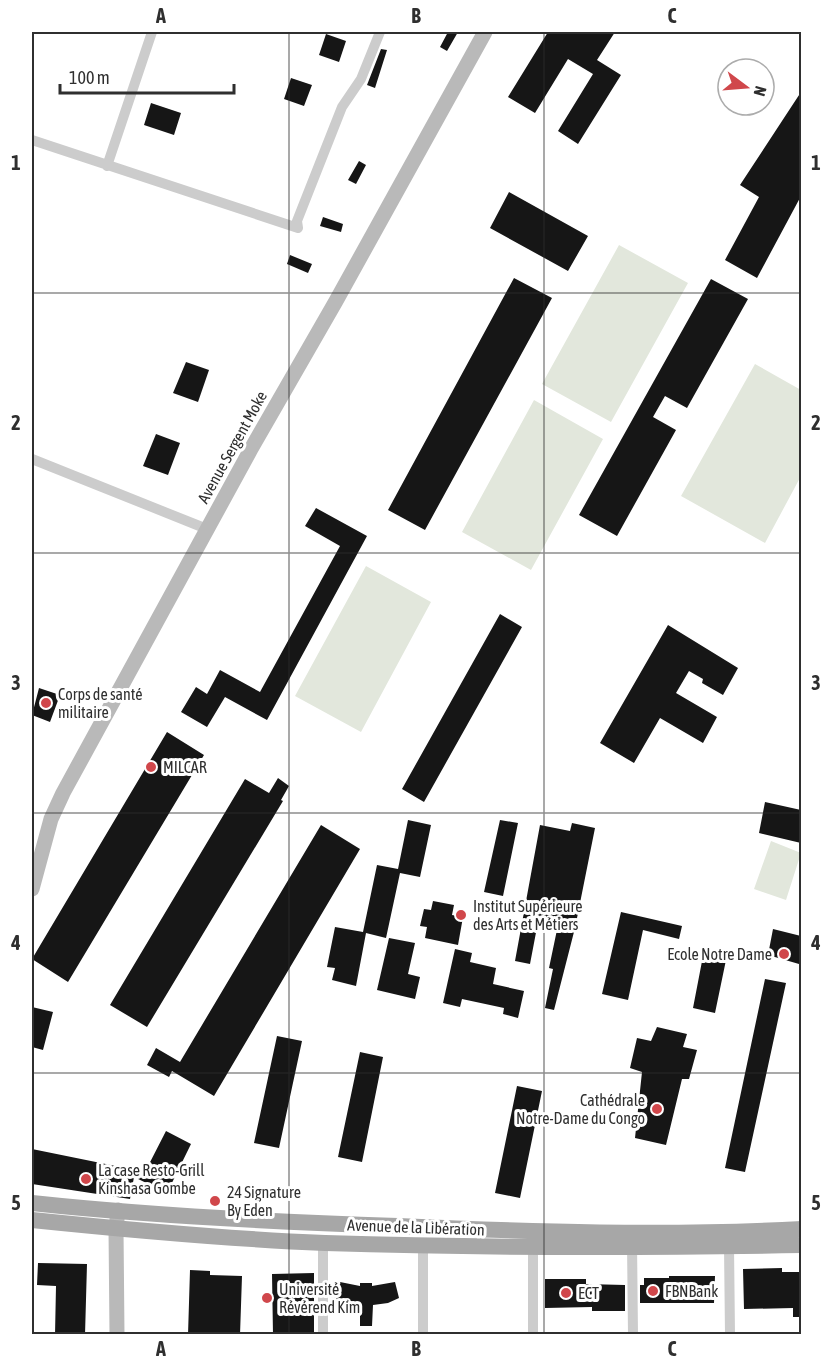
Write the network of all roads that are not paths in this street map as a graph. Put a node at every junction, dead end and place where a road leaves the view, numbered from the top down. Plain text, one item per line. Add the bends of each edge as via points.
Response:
1 (152, 32) edge
2 (380, 32) edge
3 (485, 32) edge
4 (32, 140) edge
5 (107, 166) junction
6 (32, 459) edge
7 (207, 529) junction
8 (32, 889) edge
9 (32, 1203) edge
10 (118, 1210) junction
11 (32, 1220) edge
12 (116, 1229) junction
13 (801, 1229) edge
14 (632, 1240) junction
15 (323, 1243) junction
16 (423, 1245) junction
17 (801, 1245) edge
18 (729, 1246) junction
19 (533, 1248) junction
20 (117, 1335) edge
21 (323, 1335) edge
22 (423, 1335) edge
23 (533, 1335) edge
24 (633, 1335) edge
25 (730, 1335) edge

1 - 5 street
2 - 5 street via 364,72 342,107 297,221 298,228
3 - 7 main road, Avenue Sergent Moke
4 - 5 street
6 - 7 street
7 - 8 main road, Avenue Sergent Moke via 60,800
9 - 10 main road, Avenue de la Libération
10 - 12 main road
10 - 14 main road, Avenue de la Libération
11 - 12 main road, Avenue de la Libération
12 - 15 main road, Avenue de la Libération
12 - 20 main road
13 - 14 main road, Avenue de la Libération
14 - 18 main road, Avenue de la Libération
14 - 19 main road, Avenue de la Libération
14 - 24 street
15 - 16 main road, Avenue de la Libération
15 - 21 street
16 - 19 main road, Avenue de la Libération
16 - 22 street
17 - 18 main road, Avenue de la Libération
18 - 25 street
19 - 23 street

